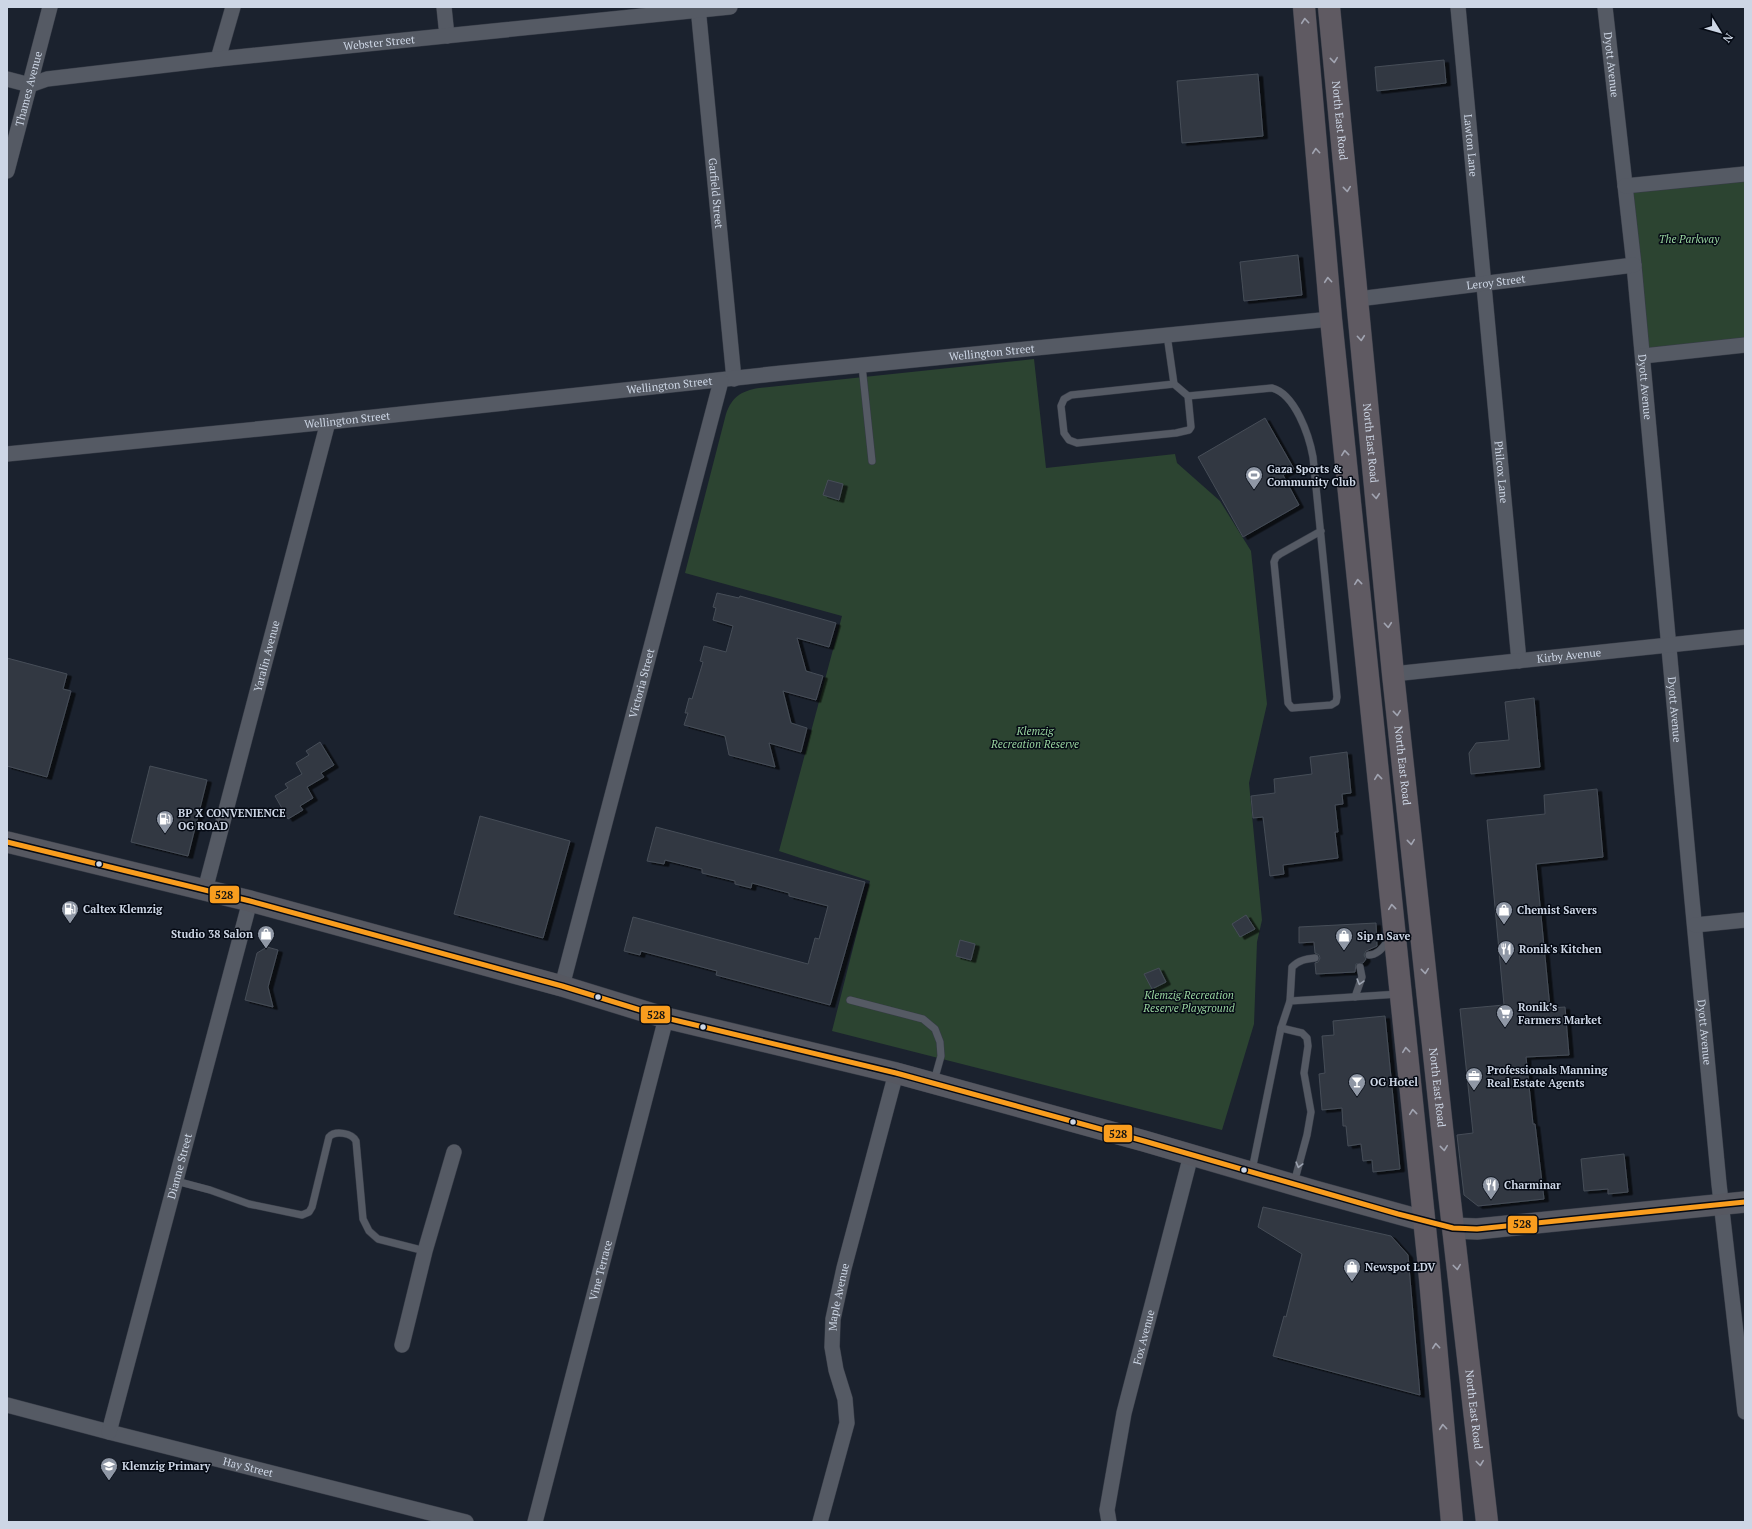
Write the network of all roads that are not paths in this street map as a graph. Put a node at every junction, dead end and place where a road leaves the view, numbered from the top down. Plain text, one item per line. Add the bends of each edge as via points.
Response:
1 (50, 7) edge
2 (233, 7) edge
3 (444, 7) edge
4 (730, 7) edge
5 (1304, 7) edge
6 (1329, 7) edge
7 (1458, 7) edge
8 (1605, 7) edge
9 (698, 9) edge
10 (447, 36) junction
11 (218, 60) junction
12 (7, 79) edge
13 (30, 84) junction
14 (7, 171) edge
15 (1745, 174) edge
16 (1624, 186) junction
17 (1634, 265) junction
18 (1484, 284) junction
19 (1358, 299) junction
20 (1331, 319) junction
21 (1167, 335) junction
22 (1745, 345) edge
23 (1643, 356) junction
24 (862, 366) junction
25 (728, 380) junction
26 (1174, 384) junction
27 (1188, 396) junction
28 (328, 422) junction
29 (7, 454) edge
30 (872, 461) dead end
31 (1321, 531) junction
32 (1745, 637) edge
33 (1668, 645) junction
34 (1519, 661) junction
35 (1393, 674) junction
36 (1368, 676) junction
37 (7, 842) edge
38 (205, 890) junction
39 (250, 901) junction
40 (1745, 920) edge
41 (1695, 925) junction
42 (1394, 934) junction
43 (1369, 955) dead end
44 (1315, 958) dead end
45 (1360, 966) dead end
46 (562, 986) junction
47 (1401, 994) junction
48 (1355, 996) junction
49 (850, 1000) dead end
50 (1290, 1001) junction
51 (666, 1018) junction
52 (1280, 1028) junction
53 (896, 1073) junction
54 (933, 1083) junction
55 (454, 1152) dead end
56 (1191, 1154) junction
57 (1251, 1172) junction
58 (176, 1181) junction
59 (1294, 1185) junction
60 (1745, 1202) edge
61 (1722, 1204) junction
62 (1424, 1221) junction
63 (1453, 1228) junction
64 (425, 1251) junction
65 (402, 1345) dead end
66 (7, 1405) edge
67 (1745, 1412) edge
68 (109, 1432) junction
69 (466, 1522) edge
70 (535, 1522) edge
71 (820, 1522) edge
72 (1109, 1522) edge
73 (1452, 1522) edge
74 (1487, 1522) edge

1 - 13 street, Thames Avenue
2 - 11 street
3 - 10 street
4 - 9 street, Webster Street
20 -> 5 highway
6 -> 19 highway, North East Road
7 - 18 street, Lawton Lane
8 - 16 street, Dyott Avenue
9 - 10 street, Webster Street
9 - 25 street, Garfield Street
10 - 11 street, Webster Street
11 - 13 street, Webster Street via 48,79
12 - 13 street
13 - 14 street, Thames Avenue
15 - 16 street
16 - 17 street, Dyott Avenue
17 - 18 street, Leroy Street
17 - 23 street, Dyott Avenue
18 - 19 street, Leroy Street
18 - 34 street, Philcox Lane
19 - 20 highway
19 -> 35 highway, North East Road
20 - 21 street, Wellington Street
36 -> 20 highway
21 - 24 street, Wellington Street
21 - 26 lane
22 - 23 street
23 - 33 street, Dyott Avenue
24 - 25 street, Wellington Street
24 - 30 lane
25 - 28 street, Wellington Street
25 - 46 street, Victoria Street
26 - 27 lane
26 - 27 lane via 1071,395 1064,399 1061,406 1064,434 1069,440 1077,443 1185,432 1191,427
27 - 31 lane via 1272,388 1285,395 1309,436
28 - 29 street, Wellington Street
28 - 38 street, Yaralin Avenue
31 - 31 lane via 1338,697 1331,705 1292,708 1288,703 1274,562 1280,554
32 - 33 street, Kirby Avenue
33 - 34 street, Kirby Avenue
33 - 41 street, Dyott Avenue
34 - 35 street, Kirby Avenue
35 - 36 highway
35 -> 63 highway, North East Road
42 -> 36 highway
37 - 38 main road
38 - 39 main road
39 - 46 main road
39 - 58 street, Dianne Street
40 - 41 street
41 - 61 street, Dyott Avenue
42 - 43 lane via 1378,952
42 - 47 highway
44 - 50 lane via 1296,962 1292,967
45 -> 48 lane via 1362,977
46 - 51 main road
47 - 48 lane
62 -> 47 highway
48 - 50 lane
49 - 54 lane via 923,1019 935,1029 940,1042 941,1056
50 - 52 lane
51 - 53 main road
51 - 70 street, Vine Terrace
52 - 57 lane
52 -> 59 lane via 1302,1033 1308,1038 1304,1073 1311,1112
53 - 54 main road
53 - 71 street, Maple Avenue via 832,1319 832,1347 845,1399 847,1423
54 - 56 main road
55 - 64 street
56 - 57 main road
56 - 72 street, Fox Avenue via 1124,1413 1107,1510
57 - 59 main road
58 - 64 lane via 249,1204 306,1214 312,1207 329,1137 340,1133 356,1141 363,1219 366,1226 378,1239
58 - 68 street, Dianne Street
59 - 62 main road
60 - 61 main road
61 - 63 main road via 1477,1229
61 - 67 street, Dyott Avenue
62 - 63 highway
73 -> 62 highway
63 -> 74 highway, North East Road
64 - 65 street
66 - 68 street, Hay Street
68 - 69 street, Hay Street

